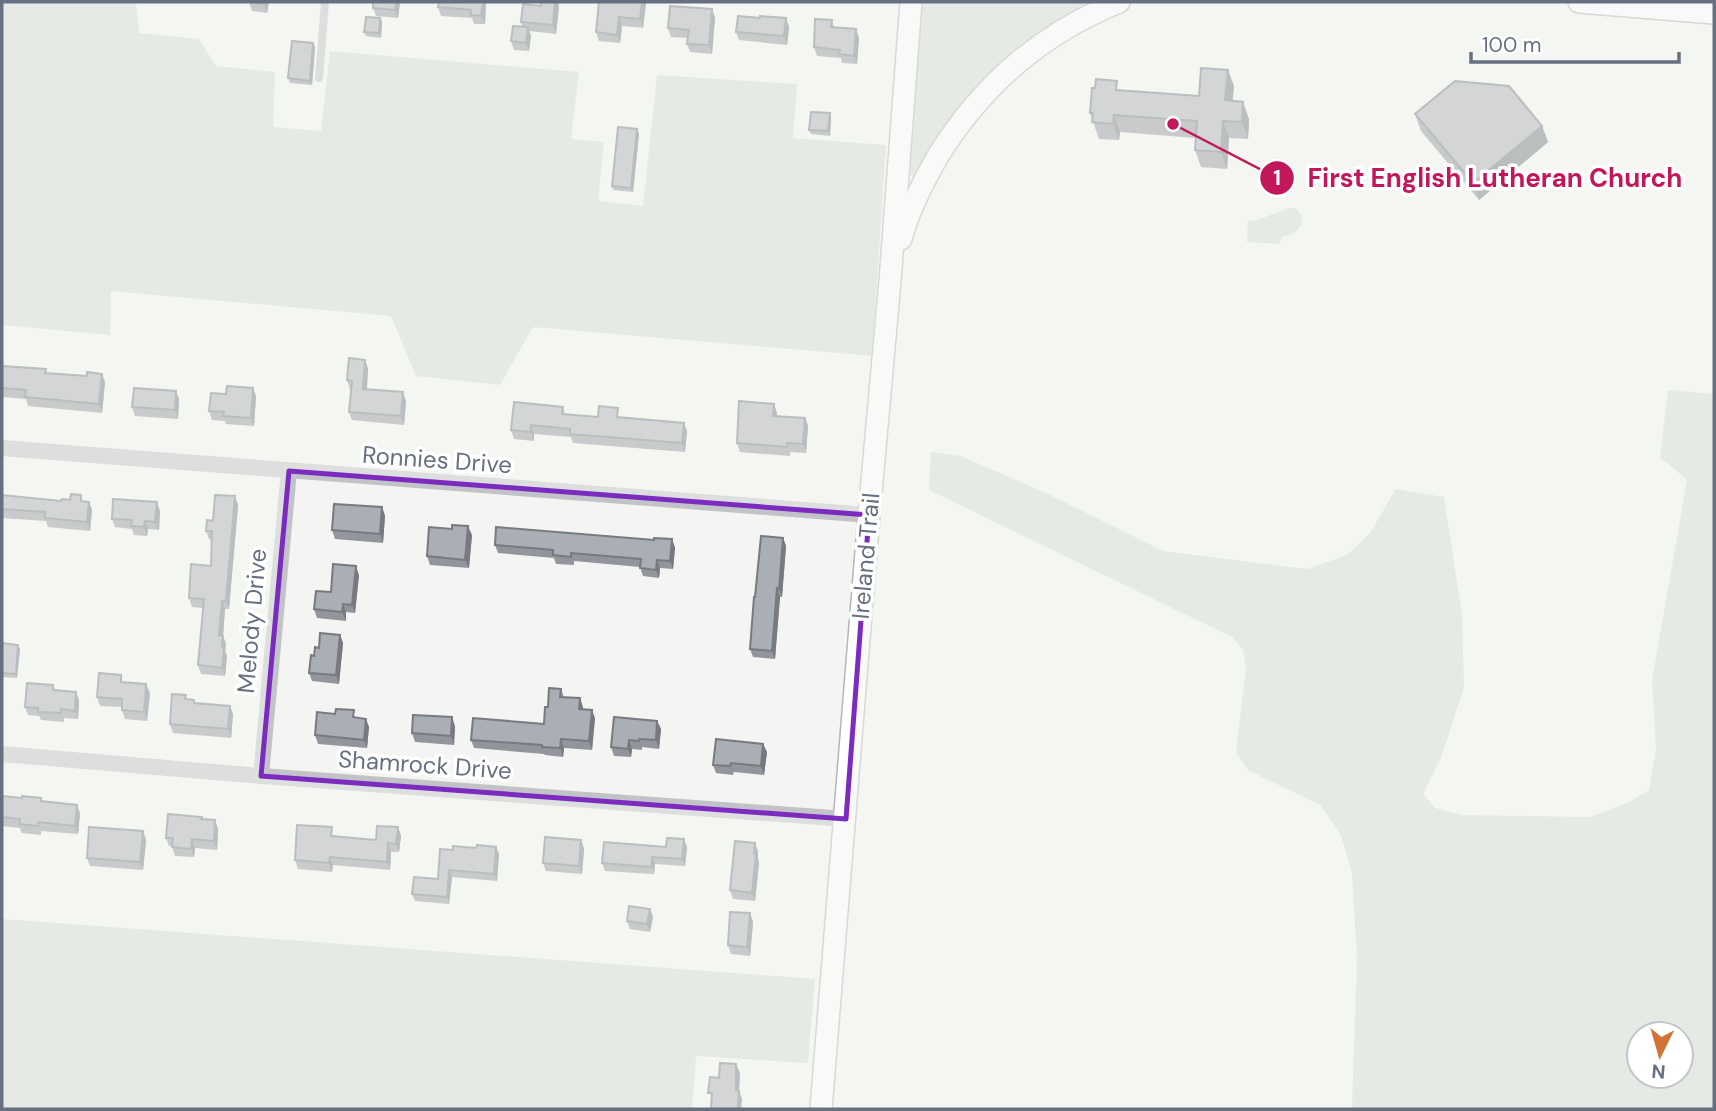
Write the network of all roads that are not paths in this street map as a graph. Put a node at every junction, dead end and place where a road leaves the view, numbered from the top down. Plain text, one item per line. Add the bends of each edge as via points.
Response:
1 (325, 2) edge
2 (911, 2) edge
3 (1119, 2) edge
4 (1579, 2) edge
5 (1714, 13) edge
6 (319, 78) dead end
7 (890, 281) junction
8 (2, 448) edge
9 (289, 471) junction
10 (869, 515) junction
11 (2, 754) edge
12 (261, 776) junction
13 (846, 818) junction
14 (821, 1109) edge

1 - 6 lane
2 - 7 street, Ireland Trail
3 - 7 street via 1043,43 972,107 915,199
4 - 5 street
7 - 10 street, Ireland Trail
8 - 9 street, Ronnies Drive
9 - 10 street, Ronnies Drive
9 - 12 street, Melody Drive
10 - 13 street, Ireland Trail
11 - 12 street, Shamrock Drive
12 - 13 street, Shamrock Drive
13 - 14 street, Ireland Trail

